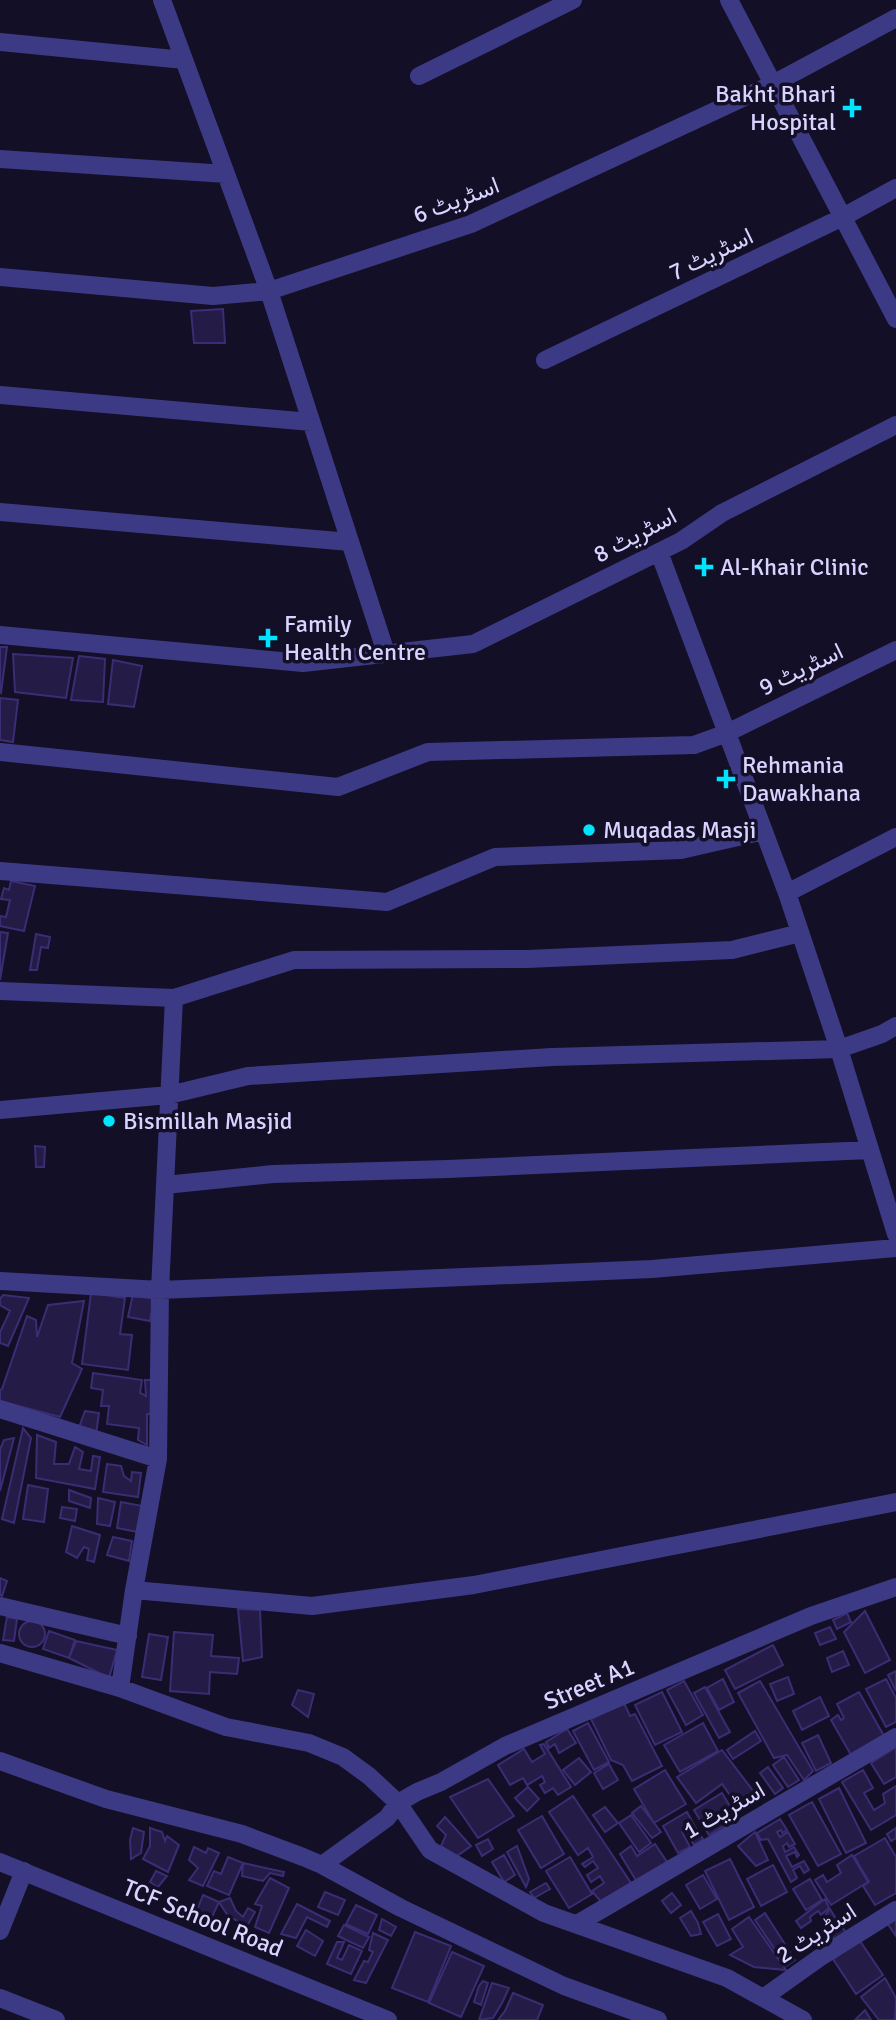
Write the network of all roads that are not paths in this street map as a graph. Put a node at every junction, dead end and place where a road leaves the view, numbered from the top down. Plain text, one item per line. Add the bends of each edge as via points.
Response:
1 (162, 0) edge
2 (573, 0) edge
3 (729, 0) edge
4 (896, 18) edge
5 (0, 42) edge
6 (184, 60) junction
7 (419, 76) dead end
8 (773, 84) junction
9 (0, 159) edge
10 (226, 174) junction
11 (896, 188) edge
12 (843, 217) junction
13 (0, 277) edge
14 (269, 291) junction
15 (896, 319) edge
16 (545, 360) dead end
17 (0, 395) edge
18 (311, 422) junction
19 (896, 425) edge
20 (0, 512) edge
21 (350, 542) junction
22 (659, 552) junction
23 (0, 635) edge
24 (896, 650) edge
25 (386, 653) junction
26 (727, 733) junction
27 (0, 752) edge
28 (764, 831) junction
29 (896, 837) edge
30 (0, 872) edge
31 (787, 893) junction
32 (800, 933) junction
33 (0, 989) edge
34 (174, 998) junction
35 (896, 1026) edge
36 (839, 1049) junction
37 (169, 1095) junction
38 (8, 1109) edge
39 (870, 1150) junction
40 (164, 1185) junction
41 (890, 1192) edge
42 (896, 1234) edge
43 (896, 1248) edge
44 (0, 1281) edge
45 (160, 1290) junction
46 (0, 1409) edge
47 (158, 1459) junction
48 (896, 1502) edge
49 (896, 1587) edge
50 (134, 1590) junction
51 (0, 1606) edge
52 (128, 1636) junction
53 (0, 1653) edge
54 (121, 1688) junction
55 (896, 1737) edge
56 (0, 1762) edge
57 (398, 1803) junction
58 (0, 1862) edge
59 (322, 1865) junction
60 (24, 1871) junction
61 (896, 1910) edge
62 (577, 1924) junction
63 (0, 1931) edge
64 (0, 1998) edge
65 (763, 1998) junction
66 (56, 2020) edge
67 (387, 2020) edge
68 (658, 2020) edge
69 (803, 2020) edge

1 - 6 street
2 - 7 street
3 - 8 street
4 - 8 street, اسٹریٹ 6
5 - 6 street
6 - 10 street
8 - 12 street
8 - 14 street, اسٹریٹ 6 via 471,223
9 - 10 street
10 - 14 street
11 - 12 street, اسٹریٹ 7
12 - 15 street
12 - 16 street, اسٹریٹ 7
13 - 14 street, اسٹریٹ 6 via 214,296
14 - 18 street
17 - 18 street
18 - 21 street
19 - 22 street, اسٹریٹ 8 via 722,513
20 - 21 street
21 - 25 street
22 - 25 street, اسٹریٹ 8 via 473,644
22 - 26 street
23 - 25 street, اسٹریٹ 8 via 303,663
24 - 26 street, اسٹریٹ 9
26 - 27 street, اسٹریٹ 9 via 694,744 428,752 338,787
26 - 28 street
28 - 30 street via 681,850 495,857 387,902
28 - 31 street
29 - 31 street
31 - 32 street
32 - 34 street via 732,950 527,960 294,960
32 - 36 street
33 - 34 street
34 - 37 street
35 - 36 street
36 - 37 street via 552,1057 248,1076
36 - 39 street
37 - 38 street
37 - 40 street
39 - 40 street via 273,1174
39 - 41 street
40 - 45 street
41 - 42 street
43 - 45 street via 652,1269
44 - 45 street
45 - 47 street
46 - 47 street
47 - 50 street
48 - 50 street via 474,1586 312,1606
49 - 57 street, Street A1 via 811,1616 516,1742
50 - 52 street
51 - 52 street
52 - 54 street
53 - 54 street
54 - 57 street via 226,1727 309,1743 343,1757
55 - 62 street, اسٹریٹ 1
56 - 59 street via 107,1799 242,1834
57 - 59 street, Street A1 via 387,1818
57 - 62 street via 430,1850 544,1913
58 - 60 street, TCF School Road
59 - 68 street via 564,1986
60 - 63 street
60 - 67 street, TCF School Road
61 - 65 street, اسٹریٹ 2
62 - 65 street via 727,1978
64 - 66 street
65 - 69 street

